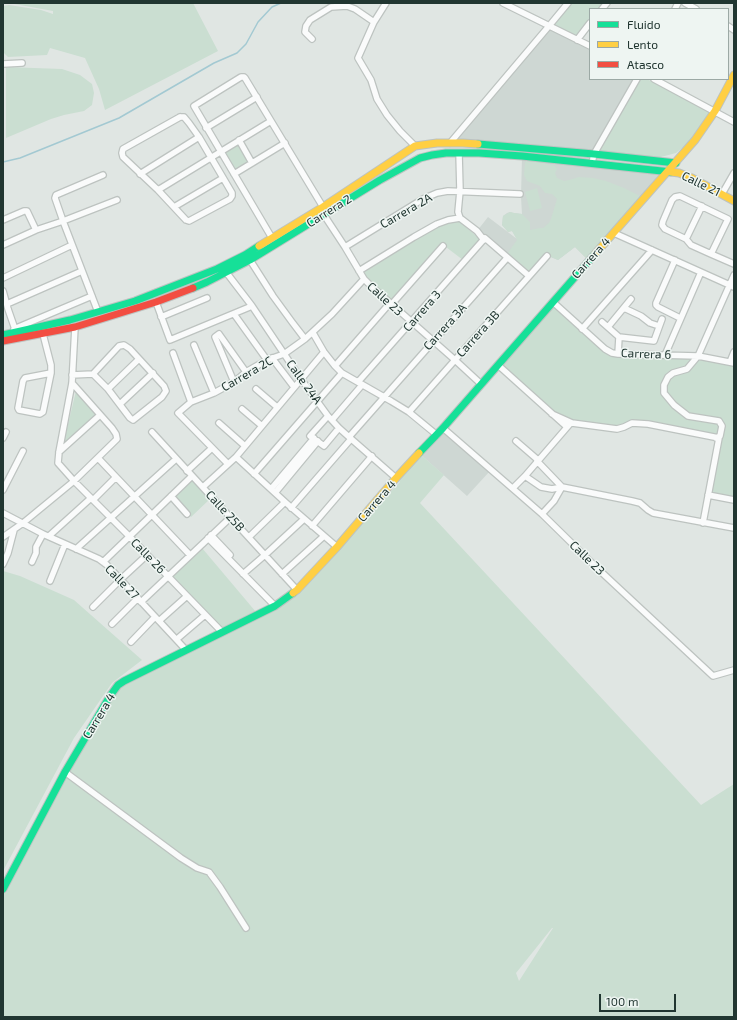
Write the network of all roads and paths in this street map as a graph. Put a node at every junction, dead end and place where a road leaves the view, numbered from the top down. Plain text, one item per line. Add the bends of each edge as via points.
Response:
1 (386, 3) edge
2 (503, 3) edge
3 (568, 3) edge
4 (685, 3) edge
5 (694, 8) edge
6 (374, 22) junction
7 (589, 24) edge
8 (549, 26) junction
9 (312, 39) dead end
10 (577, 40) junction
11 (589, 46) edge
12 (22, 63) dead end
13 (3, 64) edge
14 (734, 75) edge
15 (636, 80) edge
16 (656, 80) edge
17 (257, 97) junction
18 (715, 112) junction
19 (271, 121) junction
20 (734, 122) edge
21 (206, 128) junction
22 (199, 137) junction
23 (239, 140) junction
24 (285, 143) junction
25 (450, 143) junction
26 (415, 146) junction
27 (220, 152) junction
28 (459, 153) junction
29 (594, 154) junction
30 (211, 158) junction
31 (252, 163) junction
32 (592, 163) junction
33 (676, 163) junction
34 (667, 171) junction
35 (734, 173) edge
36 (140, 174) junction
37 (234, 174) junction
38 (103, 175) dead end
39 (223, 178) junction
40 (158, 190) junction
41 (460, 191) junction
42 (520, 194) dead end
43 (722, 194) junction
44 (117, 200) dead end
45 (734, 201) edge
46 (702, 206) junction
47 (174, 207) junction
48 (323, 207) junction
49 (324, 215) junction
50 (460, 218) junction
51 (3, 220) edge
52 (63, 221) junction
53 (36, 230) junction
54 (614, 233) junction
55 (272, 238) junction
56 (484, 239) junction
57 (686, 240) junction
58 (3, 245) edge
59 (72, 245) junction
60 (443, 246) dead end
61 (345, 247) junction
62 (652, 250) junction
63 (711, 254) junction
64 (547, 256) dead end
65 (507, 258) junction
66 (250, 260) junction
67 (675, 260) junction
68 (734, 264) edge
69 (82, 271) junction
70 (359, 271) junction
71 (226, 272) junction
72 (701, 272) junction
73 (734, 275) edge
74 (529, 276) junction
75 (3, 278) edge
76 (364, 279) junction
77 (732, 286) edge
78 (3, 291) edge
79 (92, 296) junction
80 (207, 298) dead end
81 (631, 299) dead end
82 (156, 302) junction
83 (553, 302) junction
84 (391, 304) junction
85 (252, 306) junction
86 (6, 308) edge
87 (624, 308) junction
88 (98, 312) junction
89 (234, 314) junction
90 (161, 317) junction
91 (680, 318) junction
92 (662, 319) dead end
93 (66, 321) junction
94 (412, 322) junction
95 (602, 322) dead end
96 (659, 326) junction
97 (608, 327) junction
98 (73, 328) junction
99 (582, 329) junction
100 (63, 330) junction
101 (15, 331) junction
102 (313, 332) junction
103 (3, 334) edge
104 (43, 334) junction
105 (619, 337) junction
106 (305, 339) junction
107 (3, 341) edge
108 (433, 341) junction
109 (194, 345) dead end
110 (324, 352) junction
111 (734, 352) edge
112 (173, 353) dead end
113 (284, 354) junction
114 (618, 354) junction
115 (665, 355) junction
116 (698, 356) junction
117 (139, 359) junction
118 (269, 359) junction
119 (455, 360) junction
120 (732, 362) edge
121 (498, 365) junction
122 (334, 366) junction
123 (246, 372) junction
124 (342, 373) junction
125 (51, 374) junction
126 (93, 374) junction
127 (153, 374) junction
128 (72, 375) junction
129 (301, 379) junction
130 (234, 382) junction
131 (72, 383) junction
132 (360, 384) junction
133 (481, 384) junction
134 (294, 387) junction
135 (108, 389) junction
136 (256, 389) dead end
137 (214, 393) junction
138 (384, 397) junction
139 (318, 401) junction
140 (191, 402) junction
141 (120, 404) junction
142 (277, 407) junction
143 (242, 409) dead end
144 (409, 412) junction
145 (100, 415) junction
146 (330, 418) junction
147 (219, 423) dead end
148 (570, 425) junction
149 (262, 426) junction
150 (339, 428) junction
151 (443, 428) junction
152 (6, 432) dead end
153 (152, 432) dead end
154 (437, 434) junction
155 (3, 438) edge
156 (350, 438) junction
157 (718, 438) junction
158 (316, 440) junction
159 (516, 441) dead end
160 (245, 446) junction
161 (212, 448) junction
162 (23, 451) dead end
163 (59, 452) junction
164 (372, 456) junction
165 (236, 457) junction
166 (98, 458) junction
167 (176, 459) junction
168 (538, 461) junction
169 (228, 464) junction
170 (187, 471) junction
171 (254, 474) junction
172 (192, 476) junction
173 (525, 476) junction
174 (116, 477) junction
175 (396, 478) junction
176 (74, 480) junction
177 (203, 487) junction
178 (562, 487) junction
179 (513, 488) junction
180 (3, 490) edge
181 (273, 491) junction
182 (708, 495) junction
183 (134, 496) junction
184 (171, 496) junction
185 (92, 499) junction
186 (734, 500) edge
187 (285, 502) junction
188 (292, 508) junction
189 (3, 513) edge
190 (151, 514) junction
191 (188, 514) dead end
192 (542, 514) junction
193 (111, 517) junction
194 (230, 517) junction
195 (304, 518) junction
196 (703, 522) junction
197 (23, 523) junction
198 (312, 526) junction
199 (734, 528) edge
200 (14, 530) junction
201 (43, 534) junction
202 (49, 536) junction
203 (129, 536) junction
204 (324, 536) junction
205 (3, 537) edge
206 (210, 537) junction
207 (249, 537) junction
208 (65, 544) junction
209 (337, 547) junction
210 (76, 549) junction
211 (5, 552) edge
212 (147, 555) junction
213 (190, 555) junction
214 (265, 556) junction
215 (32, 562) dead end
216 (103, 562) junction
217 (3, 564) edge
218 (244, 573) junction
219 (282, 574) junction
220 (168, 576) junction
221 (120, 580) junction
222 (50, 581) dead end
223 (297, 590) junction
224 (187, 596) junction
225 (139, 600) junction
226 (275, 606) junction
227 (93, 607) dead end
228 (204, 615) junction
229 (157, 619) junction
230 (112, 624) dead end
231 (222, 632) junction
232 (177, 640) junction
233 (130, 642) dead end
234 (186, 650) junction
235 (734, 670) edge
236 (66, 772) junction
237 (3, 889) edge
238 (246, 928) dead end

1 - 6 street
2 - 8 street
3 - 8 street
4 - 5 street
6 - 9 street via 347,6 331,7 310,20 306,26 305,32
6 - 26 street via 358,58 387,115
7 - 10 street
8 - 10 street
8 - 25 street
10 - 11 street
12 - 13 street
14 - 18 main road, Carrera 4
15 - 29 street
16 - 18 street
17 - 19 street
17 - 21 street
17 - 21 street via 245,78 241,77 194,106
18 - 20 street
18 - 33 main road, Carrera 4
19 - 23 street
19 - 24 street
21 - 27 street
22 - 30 street
22 - 36 street
22 - 36 street via 184,117 180,117 123,149 123,157
23 - 27 street
23 - 31 street
24 - 31 street
24 - 48 street
25 - 26 main road, Carrera 2
25 - 29 main road, Carrera 2
26 - 48 main road, Carrera 2
27 - 30 street
27 - 37 street
28 - 32 main road, Carrera 2
28 - 41 street
28 - 49 main road, Carrera 2 via 420,158
29 - 32 street
29 - 33 main road, Carrera 2
30 - 39 street
30 - 40 street
31 - 37 street
32 - 34 main road, Carrera 2
33 - 34 main road, Carrera 4
34 - 43 main road, Calle 21 via 692,178
34 - 54 main road, Carrera 4
35 - 43 street
36 - 40 street
37 - 55 street
38 - 52 street via 56,195 54,198
39 - 47 street
39 - 47 street via 232,193 230,199 189,220
40 - 47 street
41 - 42 street, Carrera 2A
41 - 50 street
41 - 61 street, Carrera 2A via 442,192 428,197
43 - 45 main road, Calle 21
44 - 52 street
46 - 57 street
46 - 57 street via 680,196 672,200 662,225 664,229
46 - 63 street via 728,219
48 - 55 main road, Carrera 2
49 - 61 street, Calle 23
49 - 66 main road, Carrera 2
50 - 56 street
50 - 70 street via 437,224
51 - 53 street via 27,211
52 - 53 street
52 - 59 street
53 - 58 street
54 - 62 street
54 - 83 main road, Carrera 4
55 - 88 main road, Carrera 2 via 217,269
56 - 65 street
56 - 94 street, Carrera 3
57 - 63 street
59 - 69 street
59 - 75 street
60 - 84 street
61 - 70 street, Calle 23
62 - 67 street
62 - 99 street
63 - 68 street
64 - 74 street, Carrera 3B
65 - 74 street
65 - 108 street, Carrera 3A
66 - 71 main road, Carrera 2
66 - 106 street
67 - 72 street
67 - 91 street via 656,305
69 - 79 street
69 - 86 street
70 - 76 street, Calle 23
71 - 82 main road, Carrera 2
71 - 85 street, Calle 24A
72 - 77 street
72 - 91 street
73 - 77 street
74 - 119 street, Carrera 3B
76 - 84 street, Calle 23
76 - 102 street, Carrera 2C
77 - 116 street
78 - 86 street
79 - 88 street
79 - 101 street
80 - 90 street
81 - 87 street
82 - 90 street
82 - 98 main road, Carrera 2
83 - 99 street, Carrera 6
83 - 121 main road, Carrera 4
84 - 94 street, Calle 23
84 - 122 street
85 - 89 street
85 - 113 street, Calle 24A
86 - 101 street
87 - 96 street
87 - 97 street
88 - 93 main road, Carrera 2
89 - 90 street via 170,340
89 - 118 street
91 - 115 street
92 - 96 street
93 - 98 main road
93 - 100 main road
93 - 101 main road, Carrera 2
94 - 108 street, Calle 23
94 - 132 street, Carrera 3
95 - 97 street
96 - 105 street via 654,341
97 - 105 street
98 - 100 main road, Carrera 2
98 - 128 street
99 - 114 street, Carrera 6 via 605,349
100 - 104 main road, Carrera 2
101 - 103 main road, Carrera 2
102 - 106 street, Carrera 2C
102 - 110 street
104 - 107 main road, Carrera 2
104 - 125 street
105 - 114 street
106 - 113 street, Carrera 2C
108 - 119 street, Calle 23
108 - 138 street, Carrera 3A
109 - 137 street
110 - 122 street
110 - 129 street
111 - 120 street
112 - 140 street
113 - 118 street, Carrera 2C
113 - 129 street, Calle 24A
114 - 115 street, Carrera 6
115 - 116 street, Carrera 6
116 - 120 street, Carrera 6
116 - 157 street via 687,369 668,377 664,393 688,416 719,421 722,426
117 - 126 street via 124,345 119,346
117 - 127 street
117 - 135 street
118 - 123 street, Carrera 2C
118 - 134 street
119 - 133 street, Calle 23
119 - 144 street, Carrera 3B
121 - 133 main road, Carrera 4
121 - 148 street via 552,414
122 - 124 street
123 - 130 street, Carrera 2C
123 - 130 street via 219,334 215,337
124 - 132 street
124 - 139 street
125 - 125 street via 43,412 40,414 19,410 25,378
126 - 128 street
126 - 135 street
127 - 141 street
127 - 141 street via 166,391 162,397 133,420
128 - 131 street
129 - 134 street
129 - 139 street, Calle 24A
130 - 137 street, Carrera 2C
131 - 145 street
131 - 163 street
132 - 138 street
132 - 146 street
133 - 151 main road, Carrera 4
134 - 142 street
135 - 141 street
136 - 142 street
137 - 140 street, Carrera 2C
138 - 144 street
138 - 156 street
139 - 146 street, Calle 24A
139 - 171 street
140 - 161 street, Carrera 2C via 178,413
142 - 149 street
143 - 149 street
144 - 154 street
145 - 163 street
145 - 166 street via 112,428 117,439
146 - 150 street, Calle 24A
146 - 158 street via 310,436
147 - 160 street
148 - 157 street via 617,429 632,423 648,424
148 - 168 street
149 - 160 street
150 - 156 street, Calle 24A
150 - 158 street via 324,446
151 - 154 main road, Carrera 4
151 - 179 street, Calle 23
152 - 155 street
153 - 167 street, Calle 25B
154 - 175 main road, Carrera 4
156 - 164 street, Calle 24A
156 - 188 street
157 - 182 street
158 - 181 street
159 - 168 street
160 - 165 street
161 - 169 street
161 - 170 street
162 - 180 street
163 - 176 street, Calle 26 via 58,463
164 - 175 street, Calle 24A
164 - 198 street
165 - 169 street
165 - 171 street
166 - 174 street
166 - 176 street
167 - 170 street, Calle 25B
167 - 183 street
168 - 173 street
168 - 178 street
169 - 177 street
170 - 172 street, Calle 25B
171 - 181 street
172 - 177 street, Calle 25B
172 - 184 street
173 - 178 street via 541,487
173 - 179 street
174 - 183 street
174 - 185 street
175 - 209 main road, Carrera 4
176 - 185 street, Calle 26
176 - 197 street
177 - 194 street, Calle 25B
178 - 192 street
178 - 196 street via 640,503 653,513
179 - 192 street, Calle 23
181 - 187 street
182 - 186 street
182 - 196 street
183 - 190 street
183 - 193 street
184 - 190 street
184 - 191 street
185 - 193 street, Calle 26
185 - 202 street
187 - 188 street
187 - 207 street
188 - 195 street
189 - 197 street, Calle 27
190 - 203 street
190 - 213 street
192 - 235 street, Calle 23 via 713,676
193 - 203 street, Calle 26
193 - 210 street
194 - 206 street
194 - 207 street, Calle 25B
195 - 198 street
195 - 214 street
196 - 199 street
197 - 200 street
197 - 201 street, Calle 27
198 - 204 street
200 - 205 street
200 - 211 street
201 - 202 street, Calle 27
201 - 215 street
202 - 208 street, Calle 27
203 - 212 street, Calle 26
203 - 216 street
204 - 209 street
204 - 219 street
206 - 213 street
206 - 218 street
207 - 214 street, Calle 25B
208 - 210 street, Calle 27
208 - 222 street
209 - 223 main road, Carrera 4
210 - 216 street, Calle 27
211 - 217 street
212 - 220 street, Calle 26
212 - 221 street
213 - 220 street
214 - 218 street
214 - 219 street, Calle 25B
216 - 221 street, Calle 27
218 - 226 street
219 - 223 street, Calle 25B
220 - 224 street, Calle 26
220 - 225 street
221 - 225 street, Calle 27
221 - 227 street
223 - 226 main road, Carrera 4
224 - 228 street, Calle 26
224 - 229 street
225 - 229 street, Calle 27
225 - 230 street
226 - 231 main road, Carrera 4
228 - 231 street, Calle 26
228 - 232 street
229 - 232 street, Calle 27
229 - 233 street
231 - 234 main road, Carrera 4
232 - 234 street, Calle 27
234 - 236 main road, Carrera 4 via 118,685
236 - 237 main road, Carrera 4
236 - 238 street via 180,858 209,872

